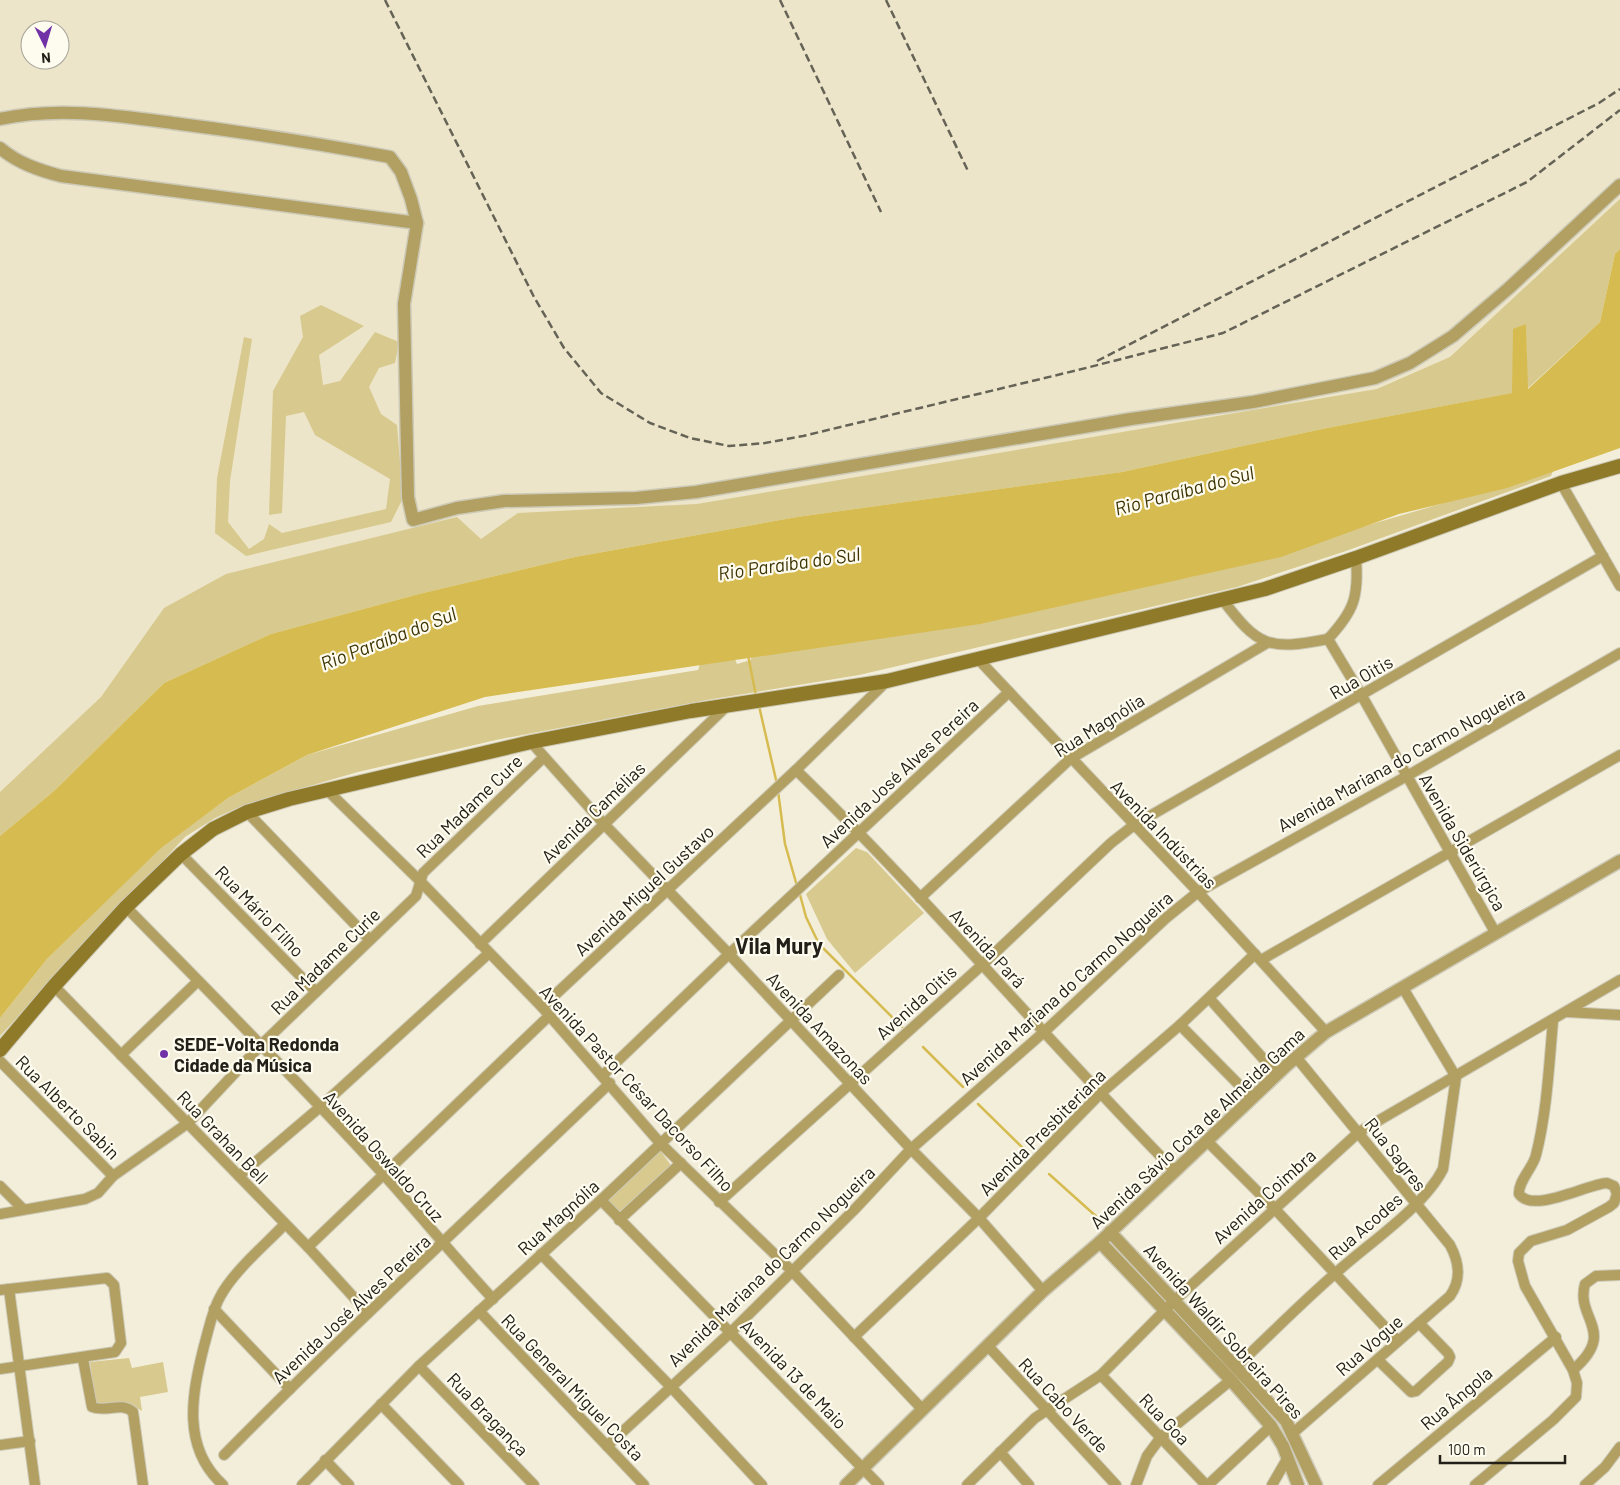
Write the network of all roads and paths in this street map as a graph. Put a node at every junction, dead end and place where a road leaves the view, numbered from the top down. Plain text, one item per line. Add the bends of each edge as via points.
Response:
1 (0, 119) edge
2 (0, 148) edge
3 (1620, 185) edge
4 (417, 223) junction
5 (1620, 466) edge
6 (1561, 483) junction
7 (1603, 556) junction
8 (1356, 558) junction
9 (1620, 586) edge
10 (1222, 599) junction
11 (1328, 639) junction
12 (1267, 643) junction
13 (1620, 653) edge
14 (978, 659) junction
15 (887, 681) junction
16 (1009, 692) junction
17 (1362, 696) junction
18 (729, 705) junction
19 (531, 742) junction
20 (1620, 755) edge
21 (543, 758) junction
22 (1070, 759) junction
23 (796, 770) junction
24 (1407, 776) junction
25 (327, 790) junction
26 (247, 812) junction
27 (604, 824) junction
28 (1134, 825) junction
29 (860, 832) junction
30 (1451, 852) junction
31 (181, 854) junction
32 (1618, 866) edge
33 (419, 880) junction
34 (668, 891) junction
35 (1198, 892) junction
36 (920, 898) junction
37 (126, 907) junction
38 (1495, 932) junction
39 (370, 940) junction
40 (480, 944) junction
41 (488, 954) junction
42 (729, 954) junction
43 (1258, 957) junction
44 (982, 965) junction
45 (839, 975) dead end
46 (1620, 980) edge
47 (198, 981) junction
48 (54, 986) junction
49 (1403, 988) junction
50 (316, 992) junction
51 (1209, 998) junction
52 (542, 1007) junction
53 (1567, 1012) junction
54 (1620, 1015) edge
55 (549, 1016) junction
56 (791, 1020) junction
57 (1553, 1021) junction
58 (1180, 1025) junction
59 (1044, 1032) junction
60 (1326, 1032) junction
61 (262, 1044) junction
62 (0, 1050) edge
63 (121, 1055) junction
64 (1296, 1057) junction
65 (0, 1061) edge
66 (1277, 1074) junction
67 (1456, 1077) junction
68 (606, 1079) junction
69 (849, 1084) junction
70 (1100, 1094) junction
71 (1252, 1098) junction
72 (319, 1108) junction
73 (188, 1123) junction
74 (1359, 1132) junction
75 (1207, 1141) junction
76 (660, 1143) junction
77 (911, 1150) junction
78 (681, 1163) junction
79 (1175, 1171) junction
80 (383, 1174) junction
81 (113, 1176) junction
82 (239, 1176) junction
83 (0, 1186) edge
84 (601, 1200) junction
85 (719, 1202) junction
86 (1415, 1204) junction
87 (1274, 1208) junction
88 (23, 1209) junction
89 (0, 1214) edge
90 (979, 1218) junction
91 (619, 1220) junction
92 (285, 1224) junction
93 (1110, 1232) junction
94 (1100, 1242) junction
95 (443, 1245) junction
96 (308, 1247) junction
97 (541, 1254) junction
98 (792, 1271) junction
99 (1336, 1273) junction
100 (1620, 1275) edge
101 (1458, 1277) joint
102 (5, 1290) edge
103 (1044, 1292) junction
104 (492, 1299) junction
105 (1175, 1300) junction
106 (214, 1309) junction
107 (1164, 1310) junction
108 (479, 1311) junction
109 (368, 1313) junction
110 (1420, 1323) junction
111 (731, 1332) junction
112 (1556, 1337) junction
113 (854, 1338) junction
114 (1398, 1341) junction
115 (988, 1346) junction
116 (83, 1359) junction
117 (1378, 1360) junction
118 (19, 1366) junction
119 (420, 1366) junction
120 (1236, 1366) junction
121 (0, 1369) edge
122 (1573, 1370) junction
123 (1101, 1375) junction
124 (1231, 1380) junction
125 (671, 1387) junction
126 (290, 1389) junction
127 (380, 1404) junction
128 (922, 1408) junction
129 (1046, 1410) junction
130 (1271, 1426) junction
131 (1293, 1433) junction
132 (1161, 1437) junction
133 (30, 1440) junction
134 (0, 1445) edge
135 (607, 1446) junction
136 (1620, 1447) edge
137 (1000, 1452) junction
138 (224, 1455) dead end
139 (1288, 1459) junction
140 (325, 1460) junction
141 (863, 1468) junction
142 (1384, 1483) edge
143 (35, 1485) edge
144 (143, 1485) edge
145 (223, 1485) edge
146 (302, 1485) edge
147 (349, 1485) edge
148 (459, 1485) edge
149 (534, 1485) edge
150 (644, 1485) edge
151 (762, 1485) edge
152 (846, 1485) edge
153 (879, 1485) edge
154 (968, 1485) edge
155 (1029, 1485) edge
156 (1116, 1485) edge
157 (1136, 1485) edge
158 (1207, 1485) edge
159 (1272, 1485) edge
160 (1298, 1485) edge
161 (1316, 1485) edge
162 (1475, 1485) edge
163 (1585, 1485) edge

1 - 4 street via 26,113 63,111 107,114 390,157 401,172
2 - 4 street via 14,159 61,176
3 - 4 street via 1453,336 1410,363 1375,378 1253,402 1130,419 696,492 636,498 504,501 456,508 413,520 408,497 404,304
5 - 6 main road
6 - 7 street
6 - 8 main road
7 - 9 street
7 - 17 street, Rua Oitis
8 - 10 main road
8 - 11 street via 1358,580 1353,606 1345,621
10 - 12 street via 1243,626
10 - 14 main road
11 - 12 street via 1294,644
11 - 17 street, Avenida Siderúrgica
12 - 22 street, Rua Magnólia
13 - 24 street, Avenida Mariana do Carmo Nogueira
14 - 15 main road
14 - 16 street, Avenida Indústrias
15 - 18 main road
15 - 23 street
16 - 22 street, Avenida Indústrias
16 - 29 street, Avenida José Alves Pereira
17 - 24 street, Avenida Siderúrgica
17 - 28 street, Rua Oitis
18 - 19 main road
18 - 27 street, Avenida Camélias
19 - 21 street, Avenida Amazonas
19 - 25 main road
20 - 30 street, Avenida Presbiteriana
21 - 27 street, Avenida Amazonas
21 - 33 street, Rua Madame Cure
22 - 28 street, Avenida Indústrias
22 - 36 street, Rua Magnólia
23 - 29 street, Avenida Pará
23 - 34 street, Avenida Miguel Gustavo
24 - 30 street, Avenida Siderúrgica
24 - 35 street, Avenida Mariana do Carmo Nogueira
25 - 26 main road
25 - 33 street, Avenida Pastor César Dacorso Filho
26 - 31 main road via 213,829
26 - 39 street
27 - 34 street, Avenida Amazonas
27 - 40 street, Avenida Camélias
28 - 35 street, Avenida Indústrias
28 - 44 street, Avenida Oitis
29 - 36 street, Avenida Pará
29 - 42 street, Avenida José Alves Pereira
30 - 38 street, Avenida Siderúrgica
30 - 43 street, Avenida Presbiteriana
31 - 37 main road
31 - 50 street, Rua Mário Filho
32 - 38 street, Avenida Sávio Cota de Almeida Gama
33 - 39 street, Rua Madame Curie via 416,896
33 - 40 street, Avenida Pastor César Dacorso Filho
34 - 42 street, Avenida Amazonas
34 - 52 street, Avenida Miguel Gustavo
35 - 43 street, Avenida Indústrias
35 - 59 street, Avenida Mariana do Carmo Nogueira
36 - 44 street, Avenida Pará
37 - 47 street, Avenida Oswaldo Cruz
37 - 48 main road
38 - 49 street, Avenida Sávio Cota de Almeida Gama
39 - 50 street, Rua Madame Curie
40 - 41 street, Avenida Pastor César Dacorso Filho
41 - 52 street, Avenida Pastor César Dacorso Filho
41 - 72 street
42 - 56 street, Avenida Amazonas
42 - 68 street, Avenida José Alves Pereira
43 - 51 street, Avenida Presbiteriana
43 - 60 street, Avenida Indústrias
44 - 59 street, Avenida Pará
44 - 69 street, Avenida Oitis
45 - 56 street, Rua Magnólia
46 - 53 street, Avenida Coimbra
47 - 61 street, Avenida Oswaldo Cruz
47 - 63 street
48 - 62 main road
48 - 63 street, Rua Grahan Bell
49 - 60 street, Avenida Sávio Cota de Almeida Gama
49 - 67 street
50 - 61 street, Rua Madame Curie
51 - 58 street, Avenida Presbiteriana
51 - 66 street
52 - 55 street, Avenida Pastor César Dacorso Filho
53 - 54 street
53 - 57 street, Avenida Coimbra
55 - 68 street, Avenida Pastor César Dacorso Filho
55 - 80 street
56 - 69 street, Avenida Amazonas
56 - 76 street, Rua Magnólia
57 - 67 street, Avenida Coimbra
57 - 112 street via 1536,1154 1519,1194 1528,1199 1546,1200 1607,1183 1614,1186 1618,1194 1609,1207 1566,1230 1531,1241 1519,1254 1525,1286
58 - 70 street, Avenida Presbiteriana
58 - 71 street
59 - 70 street, Avenida Pará
59 - 77 street, Avenida Mariana do Carmo Nogueira
60 - 64 street, Avenida Sávio Cota de Almeida Gama
61 - 72 street, Avenida Oswaldo Cruz
61 - 73 street, Rua Madame Curie
63 - 73 street, Rua Grahan Bell
64 - 66 street, Avenida Sávio Cota de Almeida Gama
64 - 74 street, Rua Sagres
65 - 81 street, Rua Alberto Sabin
66 - 71 street, Avenida Sávio Cota de Almeida Gama
67 - 74 street, Avenida Coimbra
67 - 86 street, Rua Acodes via 1443,1169 1437,1181
68 - 76 street, Avenida Pastor César Dacorso Filho
68 - 95 street, Avenida José Alves Pereira
69 - 77 street, Avenida Amazonas
69 - 85 street, Avenida Oitis
70 - 79 street, Avenida Pará
70 - 90 street, Avenida Presbiteriana
71 - 75 street, Avenida Sávio Cota de Almeida Gama
72 - 80 street, Avenida Oswaldo Cruz
72 - 82 street
73 - 81 street, Rua Madame Curie
73 - 82 street, Rua Grahan Bell
74 - 86 street, Rua Sagres
74 - 87 street, Avenida Coimbra
75 - 79 street, Avenida Sávio Cota de Almeida Gama
75 - 87 street
76 - 78 street, Avenida Pastor César Dacorso Filho
76 - 84 street, Rua Magnólia
77 - 90 street, Avenida Amazonas
77 - 98 street, Avenida Mariana do Carmo Nogueira
78 - 85 street, Avenida Pastor César Dacorso Filho
78 - 91 street
79 - 93 street, Avenida Sávio Cota de Almeida Gama
80 - 95 street, Avenida Oswaldo Cruz
80 - 96 street
81 - 88 street, Rua Madame Curie via 98,1193 85,1199
82 - 92 street, Rua Grahan Bell
83 - 88 street
84 - 91 street, Avenida 13 de Maio
84 - 97 street, Rua Magnólia
85 - 98 street, Avenida Pastor César Dacorso Filho
86 - 99 street, Rua Acodes
86 - 101 street, Rua Sagres via 1450,1245 1458,1261
87 - 99 street
87 - 105 street, Avenida Coimbra
88 - 89 street, Rua Madame Curie
90 - 103 street, Avenida Amazonas
90 - 113 street, Avenida Presbiteriana
91 - 111 street, Avenida 13 de Maio
92 - 96 street, Rua Grahan Bell
92 - 106 street via 234,1278
93 - 94 street, Avenida Sávio Cota de Almeida Gama
93 - 105 street, Avenida Waldir Sobreira Pires
94 - 103 street, Avenida Sávio Cota de Almeida Gama
94 - 107 street, Avenida Waldir Sobreira Pires
95 - 104 street, Avenida Oswaldo Cruz
95 - 109 street, Avenida José Alves Pereira
96 - 109 street, Rua Grahan Bell
97 - 104 street, Rua Magnólia
97 - 125 street
98 - 111 street, Avenida Mariana do Carmo Nogueira
98 - 113 street, Avenida Pastor César Dacorso Filho
99 - 114 street
99 - 120 street, Rua Acodes
100 - 122 street via 1596,1276 1585,1284 1584,1296 1594,1339 1589,1353
101 - 110 street, Rua Vogue via 1450,1296
102 - 116 street via 102,1277 111,1281 121,1343 119,1350
102 - 118 street
103 - 115 street, Avenida Sávio Cota de Almeida Gama
104 - 108 street, Rua Magnólia
105 - 107 street, Avenida Coimbra
105 - 120 street, Avenida Waldir Sobreira Pires
106 - 126 street
106 - 145 street via 195,1380 192,1421 202,1459
107 - 123 street, Avenida Coimbra
107 - 124 street, Avenida Waldir Sobreira Pires
108 - 119 street, Rua Magnólia
108 - 135 street, Rua General Miguel Costa
109 - 126 street, Avenida José Alves Pereira
110 - 114 street, Rua Vogue
110 - 117 street via 1450,1357 1416,1391 1411,1392
111 - 125 street, Avenida Mariana do Carmo Nogueira
111 - 141 street, Avenida 13 de Maio
112 - 122 street
112 - 142 street, Rua Ângola
113 - 128 street, Avenida Pastor César Dacorso Filho
114 - 117 street, Rua Vogue
115 - 128 street, Avenida Sávio Cota de Almeida Gama
115 - 129 street, Rua Cabo Verde
116 - 118 street
116 - 144 street via 92,1407 123,1406 133,1412
117 - 131 street, Rua Vogue
118 - 121 street
118 - 133 street
119 - 127 street, Rua Magnólia
119 - 149 street, Rua Bragança
120 - 131 street, Avenida Waldir Sobreira Pires via 1276,1409
122 - 162 street via 1577,1390 1573,1402
123 - 129 street, Avenida Coimbra
123 - 132 street, Rua Goa
124 - 130 street, Avenida Waldir Sobreira Pires
124 - 132 street
125 - 135 street, Avenida Mariana do Carmo Nogueira
125 - 151 street
126 - 138 street, Avenida José Alves Pereira
127 - 140 street, Rua Magnólia
127 - 148 street
128 - 141 street, Avenida Sávio Cota de Almeida Gama
129 - 137 street, Avenida Coimbra
129 - 156 street, Rua Cabo Verde
130 - 139 street, Avenida Waldir Sobreira Pires
130 - 158 street
131 - 161 street, Avenida Waldir Sobreira Pires
132 - 157 street via 1148,1456
132 - 158 street, Rua Goa
133 - 134 street
133 - 143 street
135 - 150 street, Rua General Miguel Costa
136 - 163 street via 1605,1467
137 - 154 street, Avenida Coimbra
137 - 155 street
139 - 159 street
139 - 160 street, Avenida Waldir Sobreira Pires
140 - 146 street, Rua Magnólia
140 - 147 street
141 - 152 street, Avenida Sávio Cota de Almeida Gama
141 - 153 street, Avenida 13 de Maio

